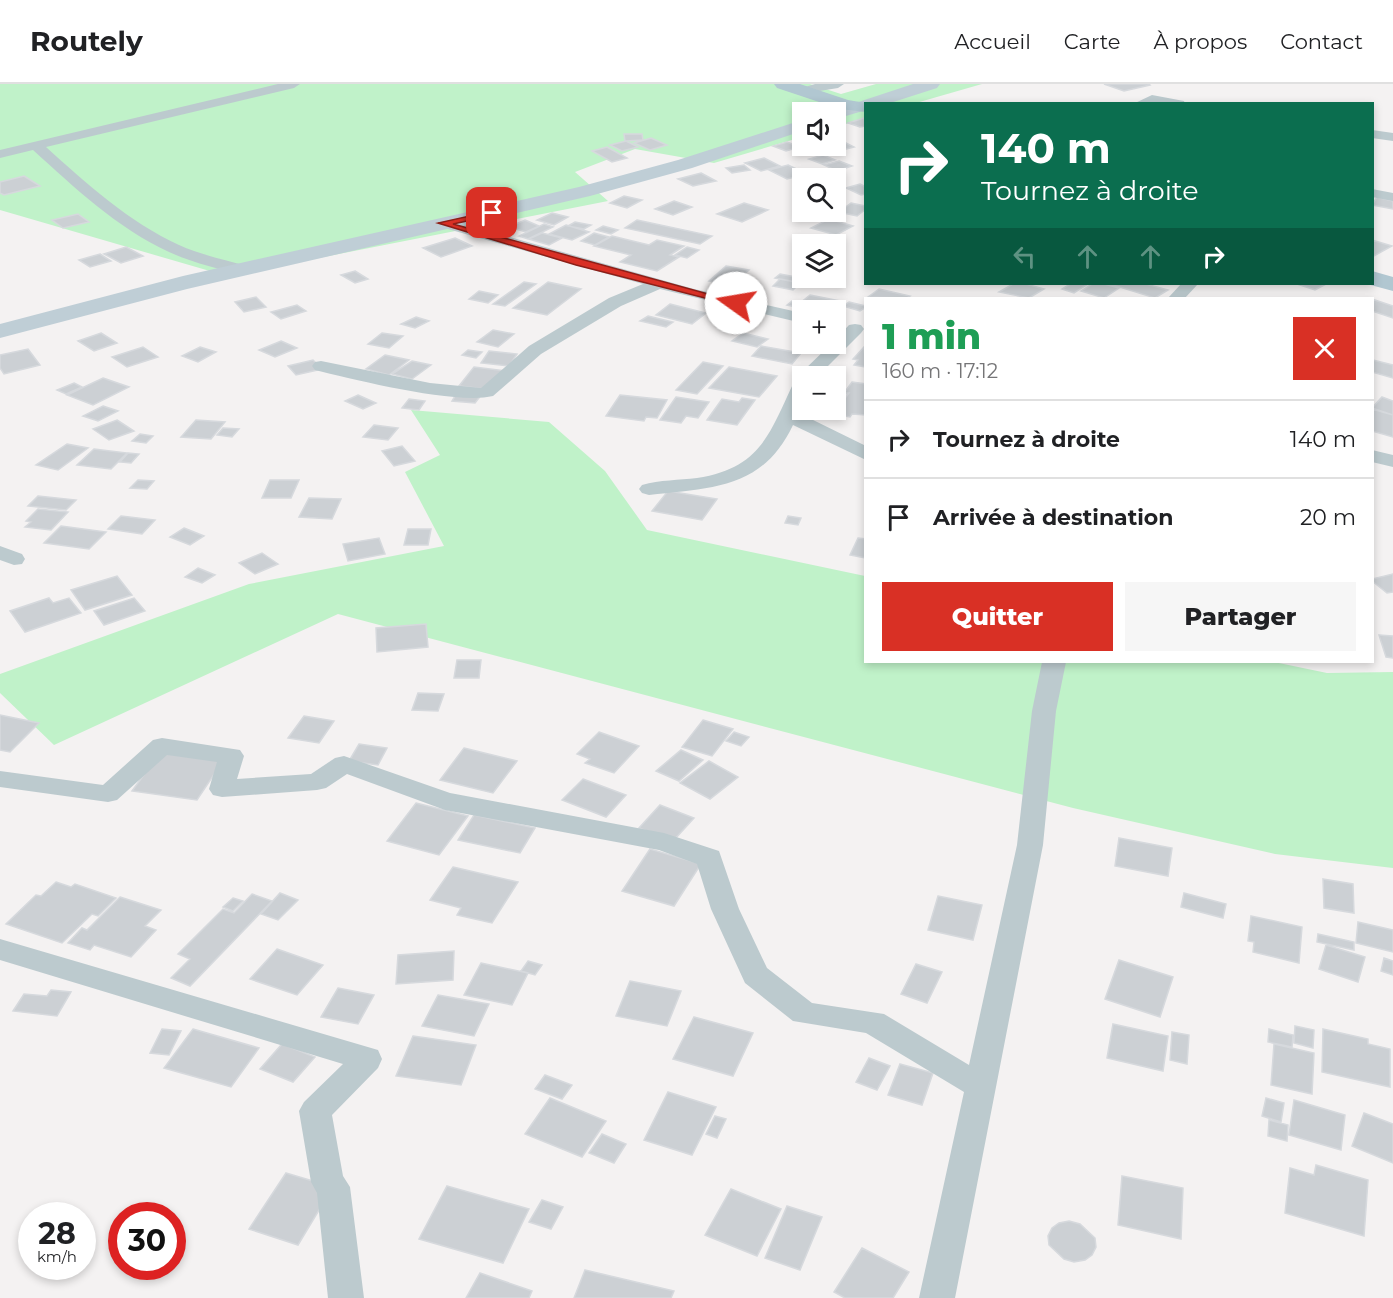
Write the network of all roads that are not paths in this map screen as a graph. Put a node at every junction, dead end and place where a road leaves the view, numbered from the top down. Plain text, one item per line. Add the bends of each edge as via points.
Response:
1 (294, 84) edge
2 (783, 84) edge
3 (838, 84) edge
4 (931, 84) edge
5 (801, 90) junction
6 (874, 102) edge
7 (1144, 102) edge
8 (1168, 102) edge
9 (864, 105) edge
10 (864, 105) edge
11 (846, 111) edge
12 (792, 128) edge
13 (1374, 134) edge
14 (1393, 136) edge
15 (35, 146) junction
16 (0, 154) edge
17 (1374, 193) edge
18 (1393, 197) edge
19 (442, 223) junction
20 (244, 270) junction
21 (1374, 279) edge
22 (658, 284) junction
23 (1393, 284) edge
24 (1189, 285) edge
25 (1177, 297) edge
26 (792, 316) edge
27 (0, 331) edge
28 (860, 331) edge
29 (321, 366) dead end
30 (820, 366) edge
31 (792, 405) edge
32 (800, 420) edge
33 (864, 453) edge
34 (1374, 456) edge
35 (1393, 461) edge
36 (649, 489) dead end
37 (1054, 663) edge
38 (0, 779) edge
39 (0, 949) edge
40 (981, 1087) junction
41 (345, 1298) edge
42 (937, 1298) edge

1 - 15 street
2 - 5 main road
3 - 5 street
4 - 6 street
5 - 9 main road via 846,105
7 - 8 street
10 - 11 street
12 - 19 street via 631,179
13 - 14 street
15 - 16 street
15 - 20 street via 104,205 147,234 180,251
17 - 18 street
19 - 20 street
19 - 22 street
20 - 27 street
21 - 23 main road
22 - 26 street
22 - 29 street via 615,302 535,350 487,392 430,388
24 - 25 street
28 - 30 street
31 - 36 street via 765,454 744,471 718,479
32 - 33 street
34 - 35 street
37 - 40 street via 1044,711 1030,845
38 - 40 street via 108,794 162,746 231,756 222,789 318,782 344,764 445,801 664,842 709,858 725,909 755,975 804,1013 873,1022
39 - 41 street via 367,1059 315,1111 328,1182 333,1187
40 - 42 street

